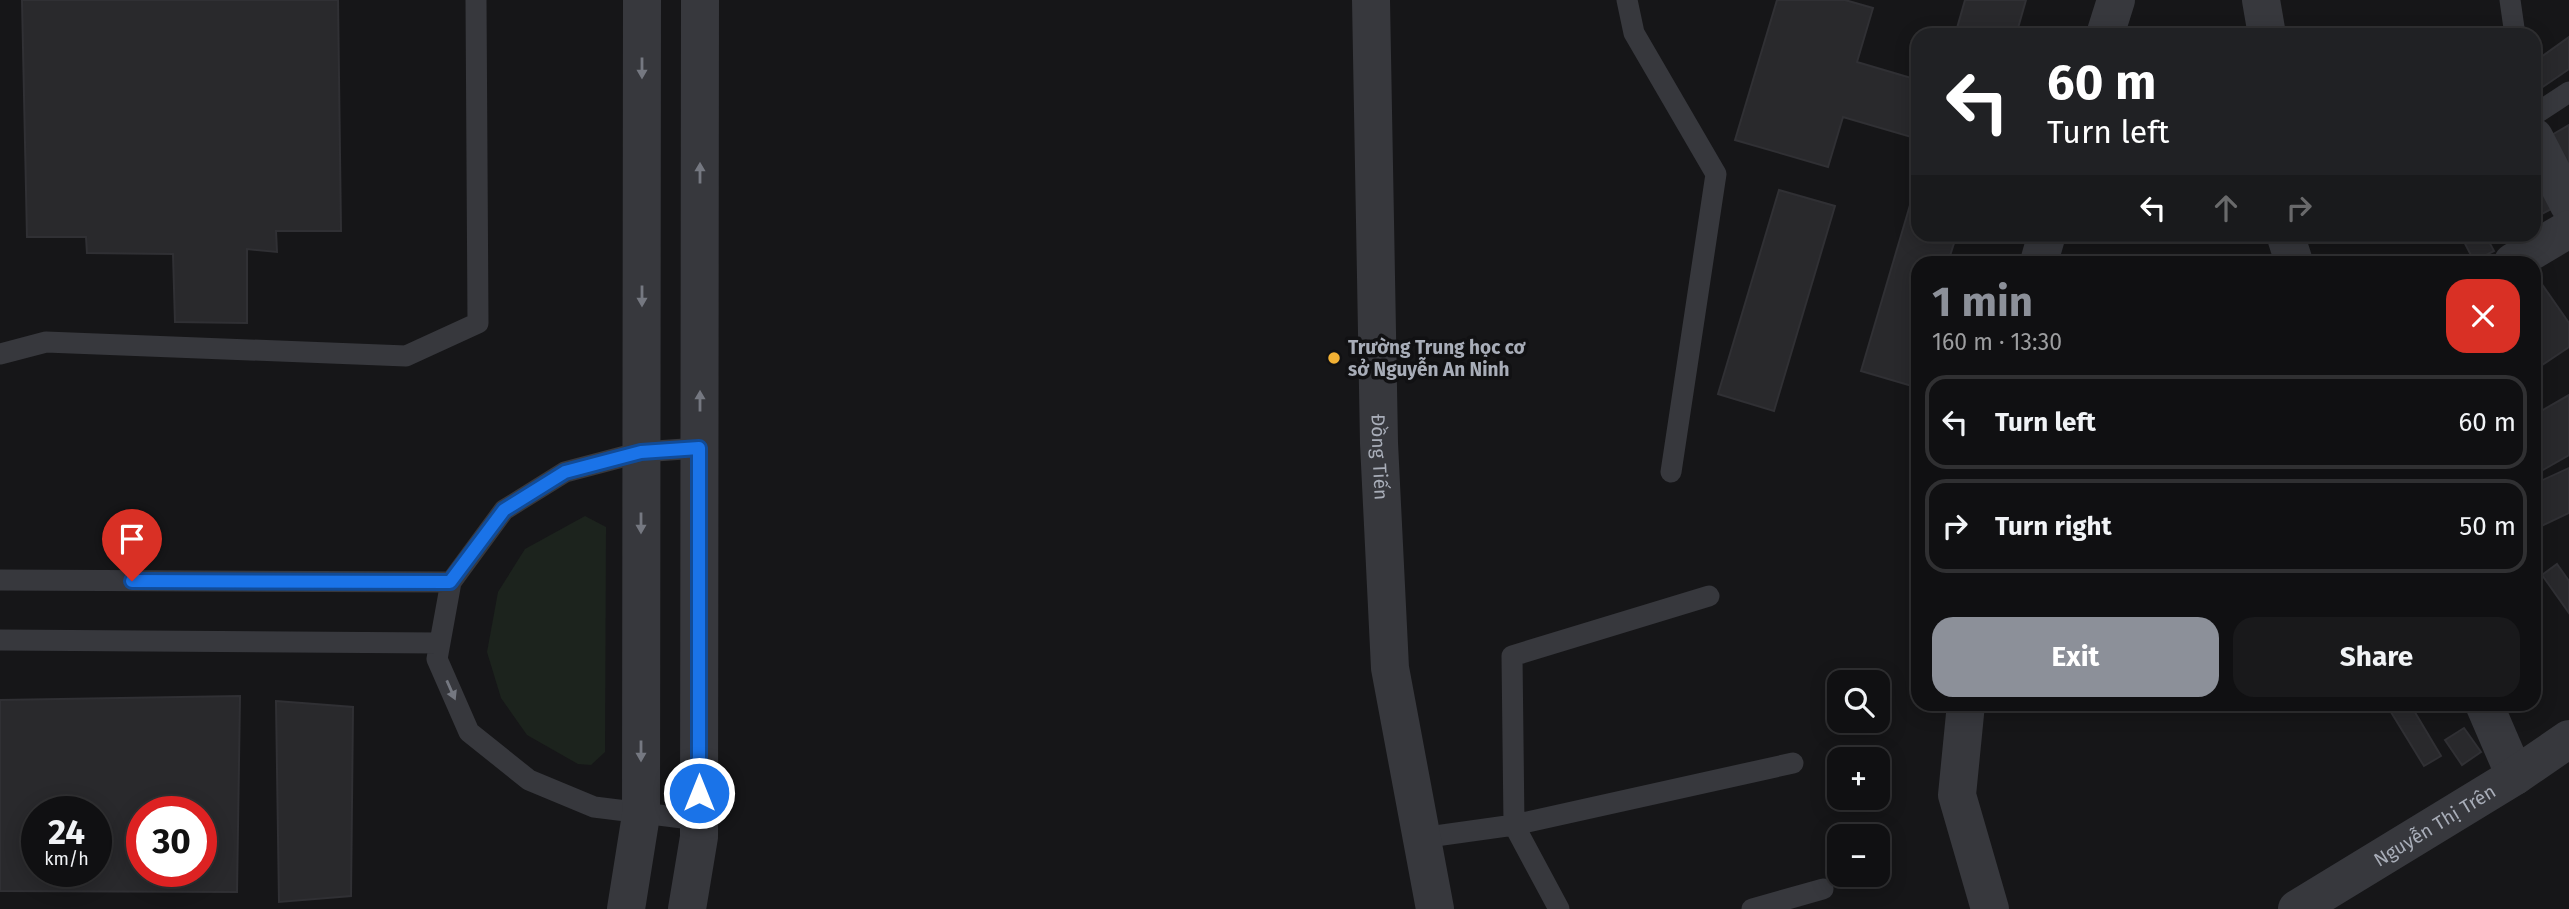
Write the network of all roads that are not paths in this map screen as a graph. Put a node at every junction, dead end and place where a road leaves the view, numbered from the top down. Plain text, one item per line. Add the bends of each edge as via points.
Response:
1 (477, 0) edge
2 (642, 0) edge
3 (700, 0) edge
4 (1371, 0) edge
5 (1627, 0) edge
6 (2116, 0) edge
7 (2261, 0) edge
8 (2510, 0) edge
9 (2107, 28) edge
10 (2266, 28) edge
11 (2514, 28) edge
12 (2569, 92) edge
13 (2541, 110) edge
14 (2541, 151) edge
15 (2569, 205) edge
16 (2569, 229) edge
17 (2522, 256) edge
18 (0, 354) edge
19 (699, 448) junction
20 (641, 452) junction
21 (1671, 472) dead end
22 (0, 580) edge
23 (450, 582) junction
24 (1709, 596) dead end
25 (0, 640) edge
26 (439, 643) junction
27 (1965, 711) edge
28 (2487, 711) edge
29 (2568, 743) edge
30 (1793, 763) dead end
31 (2515, 776) junction
32 (641, 815) junction
33 (699, 820) junction
34 (1514, 825) junction
35 (1422, 838) junction
36 (1823, 889) dead end
37 (626, 909) edge
38 (687, 909) edge
39 (1435, 909) edge
40 (1559, 909) edge
41 (1752, 909) edge
42 (1990, 909) edge
43 (2297, 909) edge

1 - 18 lane via 478,323 406,356 46,342
2 -> 20 street
19 -> 3 street
4 - 35 street, Đồng Tiến via 1379,443 1390,668
5 - 21 lane via 1634,33 1716,174
6 - 9 street
7 - 10 street
8 - 11 lane
12 - 13 lane
14 - 15 street
16 - 17 street
19 - 20 lane
19 - 33 street
20 - 23 lane via 565,472 504,510
20 -> 32 street
22 - 23 lane
23 - 26 lane
24 - 34 lane via 1512,656
25 - 26 lane
26 -> 32 lane via 436,659 469,732 529,780 594,807
27 - 42 street via 1956,795
28 - 31 street
29 - 31 street, Nguyễn Thị Trên
30 - 34 lane
31 - 43 street, Nguyễn Thị Trên
32 - 33 lane
32 - 37 street
33 - 38 street
34 - 35 lane
34 - 40 lane
35 - 39 street, Đồng Tiến
36 - 41 lane

